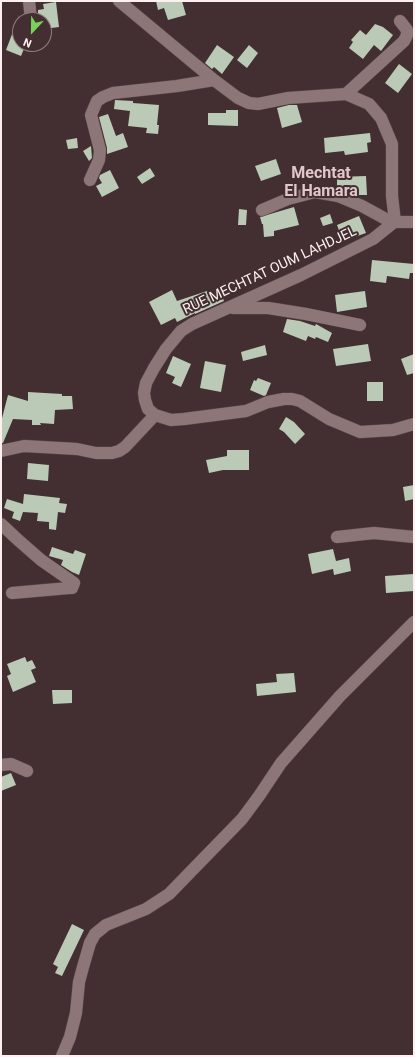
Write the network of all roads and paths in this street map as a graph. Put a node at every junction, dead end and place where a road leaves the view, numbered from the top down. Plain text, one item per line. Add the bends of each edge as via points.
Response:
1 (29, 1) edge
2 (119, 1) edge
3 (30, 12) edge
4 (400, 21) dead end
5 (214, 80) junction
6 (346, 94) junction
7 (90, 180) dead end
8 (262, 210) dead end
9 (394, 222) junction
10 (414, 222) edge
11 (228, 308) junction
12 (360, 325) dead end
13 (155, 415) junction
14 (414, 424) edge
15 (56, 447) junction
16 (1, 451) edge
17 (1, 460) edge
18 (1, 524) edge
19 (337, 537) dead end
20 (414, 537) edge
21 (12, 593) dead end
22 (414, 622) edge
23 (1, 765) edge
24 (27, 771) dead end
25 (62, 1056) edge

1 - 3 street
2 - 5 street
4 - 6 street via 407,30 404,41
5 - 6 street via 238,98 258,104 288,98
5 - 7 street via 103,96 97,101 91,115 100,150 99,160
6 - 9 street via 369,104 381,118 392,144
8 - 9 street via 288,199 315,192 338,196
9 - 10 street
9 - 11 street, RUE MECHTAT OUM LAHDJEL via 373,239
11 - 12 street via 268,308
11 - 13 street, RUE MECHTAT OUM LAHDJEL via 192,324 172,340 146,383 145,400 148,409
13 - 14 street via 171,420 184,419 246,411 268,402 292,399 300,401 328,419 360,432 393,430
13 - 15 street via 119,451 96,453
15 - 16 street via 24,446
15 - 17 street
18 - 21 street via 16,540 74,584 72,588
19 - 20 street via 374,533
22 - 25 street via 340,696 281,763 242,819 169,894 146,909 106,925 94,934 79,982 76,1013 70,1037
23 - 24 street via 11,764

